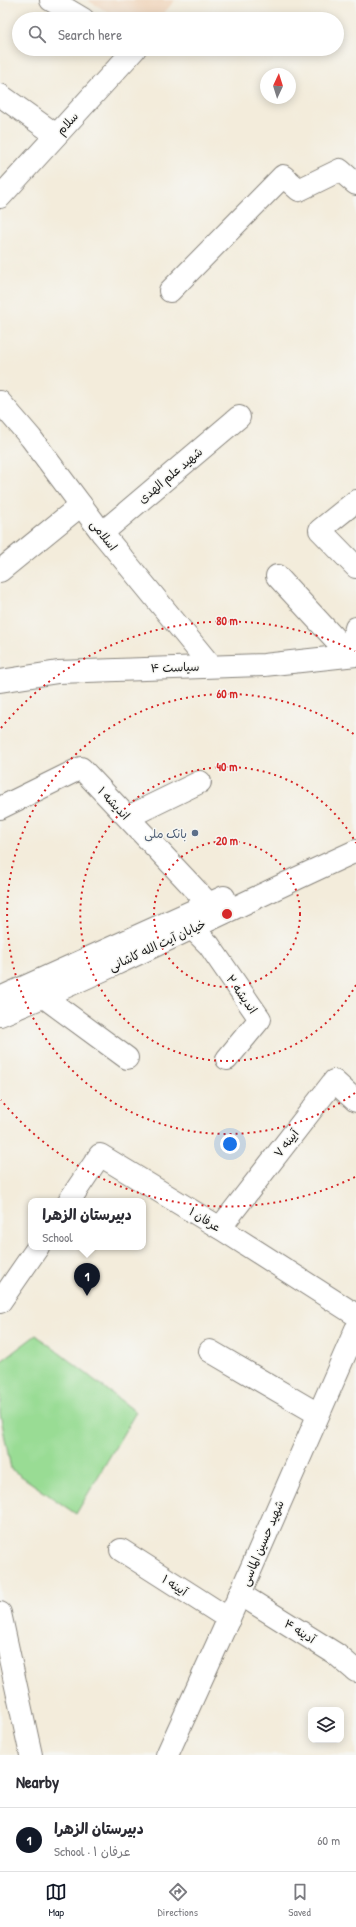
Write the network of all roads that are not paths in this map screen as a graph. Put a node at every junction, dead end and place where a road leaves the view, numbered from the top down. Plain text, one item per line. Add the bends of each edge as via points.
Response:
1 (50, 0) edge
2 (71, 12) edge
3 (129, 56) edge
4 (0, 95) edge
5 (56, 135) junction
6 (356, 184) edge
7 (0, 197) edge
8 (170, 291) dead end
9 (0, 402) edge
10 (239, 417) dead end
11 (356, 501) edge
12 (81, 505) junction
13 (102, 533) junction
14 (356, 567) edge
15 (0, 571) edge
16 (277, 576) dead end
17 (356, 628) edge
18 (353, 654) edge
19 (211, 666) junction
20 (0, 681) edge
21 (200, 782) dead end
22 (0, 808) edge
23 (128, 817) junction
24 (355, 848) edge
25 (209, 904) junction
26 (193, 928) junction
27 (44, 997) junction
28 (0, 998) edge
29 (0, 1015) edge
30 (128, 1058) dead end
31 (227, 1059) dead end
32 (356, 1101) edge
33 (71, 1198) edge
34 (220, 1228) junction
35 (36, 1250) edge
36 (0, 1302) edge
37 (356, 1315) edge
38 (356, 1329) edge
39 (210, 1351) dead end
40 (318, 1414) junction
41 (121, 1550) dead end
42 (240, 1594) junction
43 (0, 1613) edge
44 (229, 1619) junction
45 (356, 1671) edge
46 (176, 1751) edge
47 (31, 1755) edge

1 - 2 street
3 - 5 street, سلام
4 - 5 street
5 - 7 street, سلام
6 - 8 street via 340,170 299,190 283,176
9 - 12 street, اسلامی via 31,438
10 - 13 street, شهید علم الهدی
11 - 14 street via 320,530
12 - 13 street, اسلامی
12 - 15 street
13 - 19 street, اسلامی
16 - 18 street
17 - 18 street
18 - 19 street, سیاست ۴ via 264,665
19 - 20 street, سیاست ۴ via 58,672
21 - 23 street
22 - 23 street, اندیشه ۱ via 82,768
23 - 25 street, اندیشه ۱
24 - 25 street, خیابان آیت الله کاشانی
24 - 26 street, خیابان آیت الله کاشانی
25 - 28 street, خیابان آیت الله کاشانی
26 - 27 street, خیابان آیت الله کاشانی
26 - 31 street, اندیشه ۲ via 209,945 260,1019
27 - 29 street, خیابان آیت الله کاشانی
27 - 30 street
32 - 34 street, آیینه ۷ via 334,1081
33 - 34 street, عرفان ۱ via 100,1155
34 - 37 street, عرفان ۱
35 - 36 street
38 - 40 street, شهید حسین الماسی
39 - 40 street
40 - 42 street, شهید حسین الماسی
41 - 44 street, آیینه ۱
42 - 44 street, شهید حسین الماسی
42 - 45 street, آدینه ۴ via 329,1649
43 - 47 street
44 - 46 street, شهید حسین الماسی

